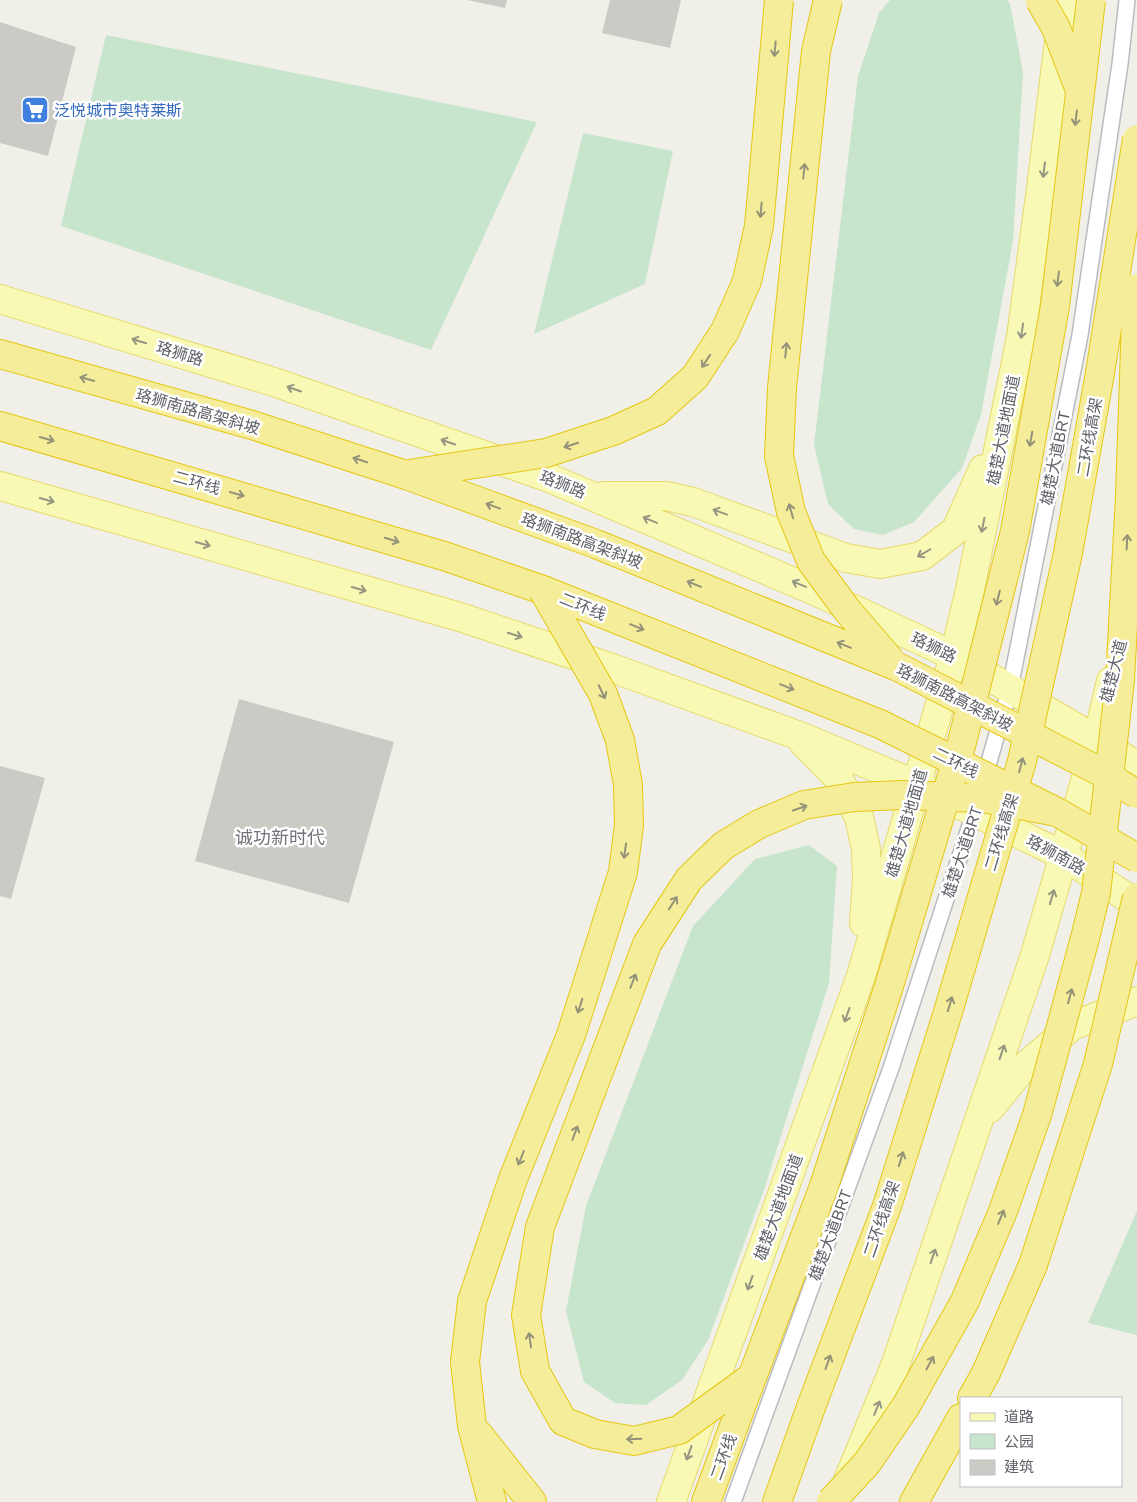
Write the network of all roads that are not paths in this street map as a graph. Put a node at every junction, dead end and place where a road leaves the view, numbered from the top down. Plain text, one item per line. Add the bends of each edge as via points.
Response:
1 (779, 0) edge
2 (828, 0) edge
3 (1040, 0) edge
4 (1064, 0) edge
5 (1091, 0) edge
6 (1127, 0) edge
7 (1080, 90) junction
8 (1137, 139) edge
9 (1137, 288) edge
10 (0, 299) edge
11 (0, 354) edge
12 (1014, 374) junction
13 (0, 426) edge
14 (406, 475) junction
15 (0, 486) edge
16 (592, 496) junction
17 (1137, 572) edge
18 (543, 590) junction
19 (954, 656) junction
20 (896, 666) junction
21 (1010, 688) junction
22 (797, 735) junction
23 (1097, 740) junction
24 (1137, 766) edge
25 (917, 784) junction
26 (1137, 794) edge
27 (975, 812) junction
28 (1057, 812) junction
29 (1064, 856) junction
30 (1137, 858) edge
31 (1137, 897) edge
32 (1137, 904) edge
33 (861, 976) junction
34 (1137, 1001) edge
35 (978, 1123) junction
36 (752, 1377) junction
37 (973, 1397) edge
38 (960, 1420) edge
39 (472, 1426) junction
40 (492, 1502) edge
41 (532, 1502) edge
42 (671, 1502) edge
43 (706, 1502) edge
44 (733, 1502) edge
45 (776, 1502) edge
46 (831, 1502) edge
47 (839, 1502) edge
48 (914, 1502) edge

1 -> 14 highway, bridge via 759,226 747,281 725,331 695,377 658,411 613,431 546,453
20 -> 2 highway, bridge via 846,610 811,561 791,512 779,456 782,388 816,51
3 - 7 highway, bridge via 1056,28
4 -> 12 main road, 雄楚大道地面道
5 - 7 highway, 二环线, bridge
6 - 21 lane, 雄楚大道BRT via 1080,335
7 -> 36 highway, 二环线, bridge via 1055,306 1014,532 962,742 889,986 824,1186
45 -> 8 highway, 二环线高架, bridge via 887,1206 1022,761 1069,544
46 -> 9 highway, bridge via 867,1463 906,1406 965,1301 1003,1211 1037,1115 1085,938 1096,893 1120,680
16 -> 10 main road, 珞狮路 via 548,477 274,382
14 -> 11 highway, 珞狮南路高架斜坡 via 252,426
12 -> 16 main road via 980,478 956,530 922,556 880,564 846,558 693,502 666,496
12 -> 19 main road, 雄楚大道地面道
13 -> 18 highway, 二环线 via 444,556
20 -> 14 highway, 珞狮南路高架斜坡, bridge via 596,544
15 -> 22 main road via 460,617
19 -> 16 main road, 珞狮路 via 815,591
17 - 23 main road, 雄楚大道
18 -> 28 highway, 二环线, bridge via 880,724
18 -> 39 highway, bridge via 603,694 621,749 628,785 629,826 622,872 571,1035 513,1179 472,1301 465,1362
19 - 21 main road, 珞狮路
19 - 25 main road, 雄楚大道地面道
20 - 26 highway, 珞狮南路高架斜坡, bridge
21 - 23 main road, 珞狮路
21 - 27 lane, 雄楚大道BRT
22 - 25 main road
22 - 33 main road via 839,779 859,817 866,849 867,879
23 - 24 main road
23 - 29 main road
25 - 27 main road, 珞狮南路
25 - 33 main road, 雄楚大道地面道
27 - 29 main road, 珞狮南路
27 - 44 lane, 雄楚大道BRT via 891,1068
28 - 30 highway, 二环线, bridge
36 -> 28 highway, bridge via 679,1430 634,1441 595,1434 564,1421 534,1371 526,1315 540,1227 647,944 689,880 723,846 759,824 804,805 854,797 903,795 983,798
29 - 32 main road, 珞狮南路
35 -> 29 main road via 1035,955
31 - 37 highway, bridge via 1098,1064 1033,1265
33 -> 42 main road, 雄楚大道地面道
34 - 35 main road via 1072,1026 1022,1069
47 -> 35 main road via 895,1366
36 - 43 highway, 二环线, bridge
38 - 48 highway
39 - 40 highway
39 - 41 highway

